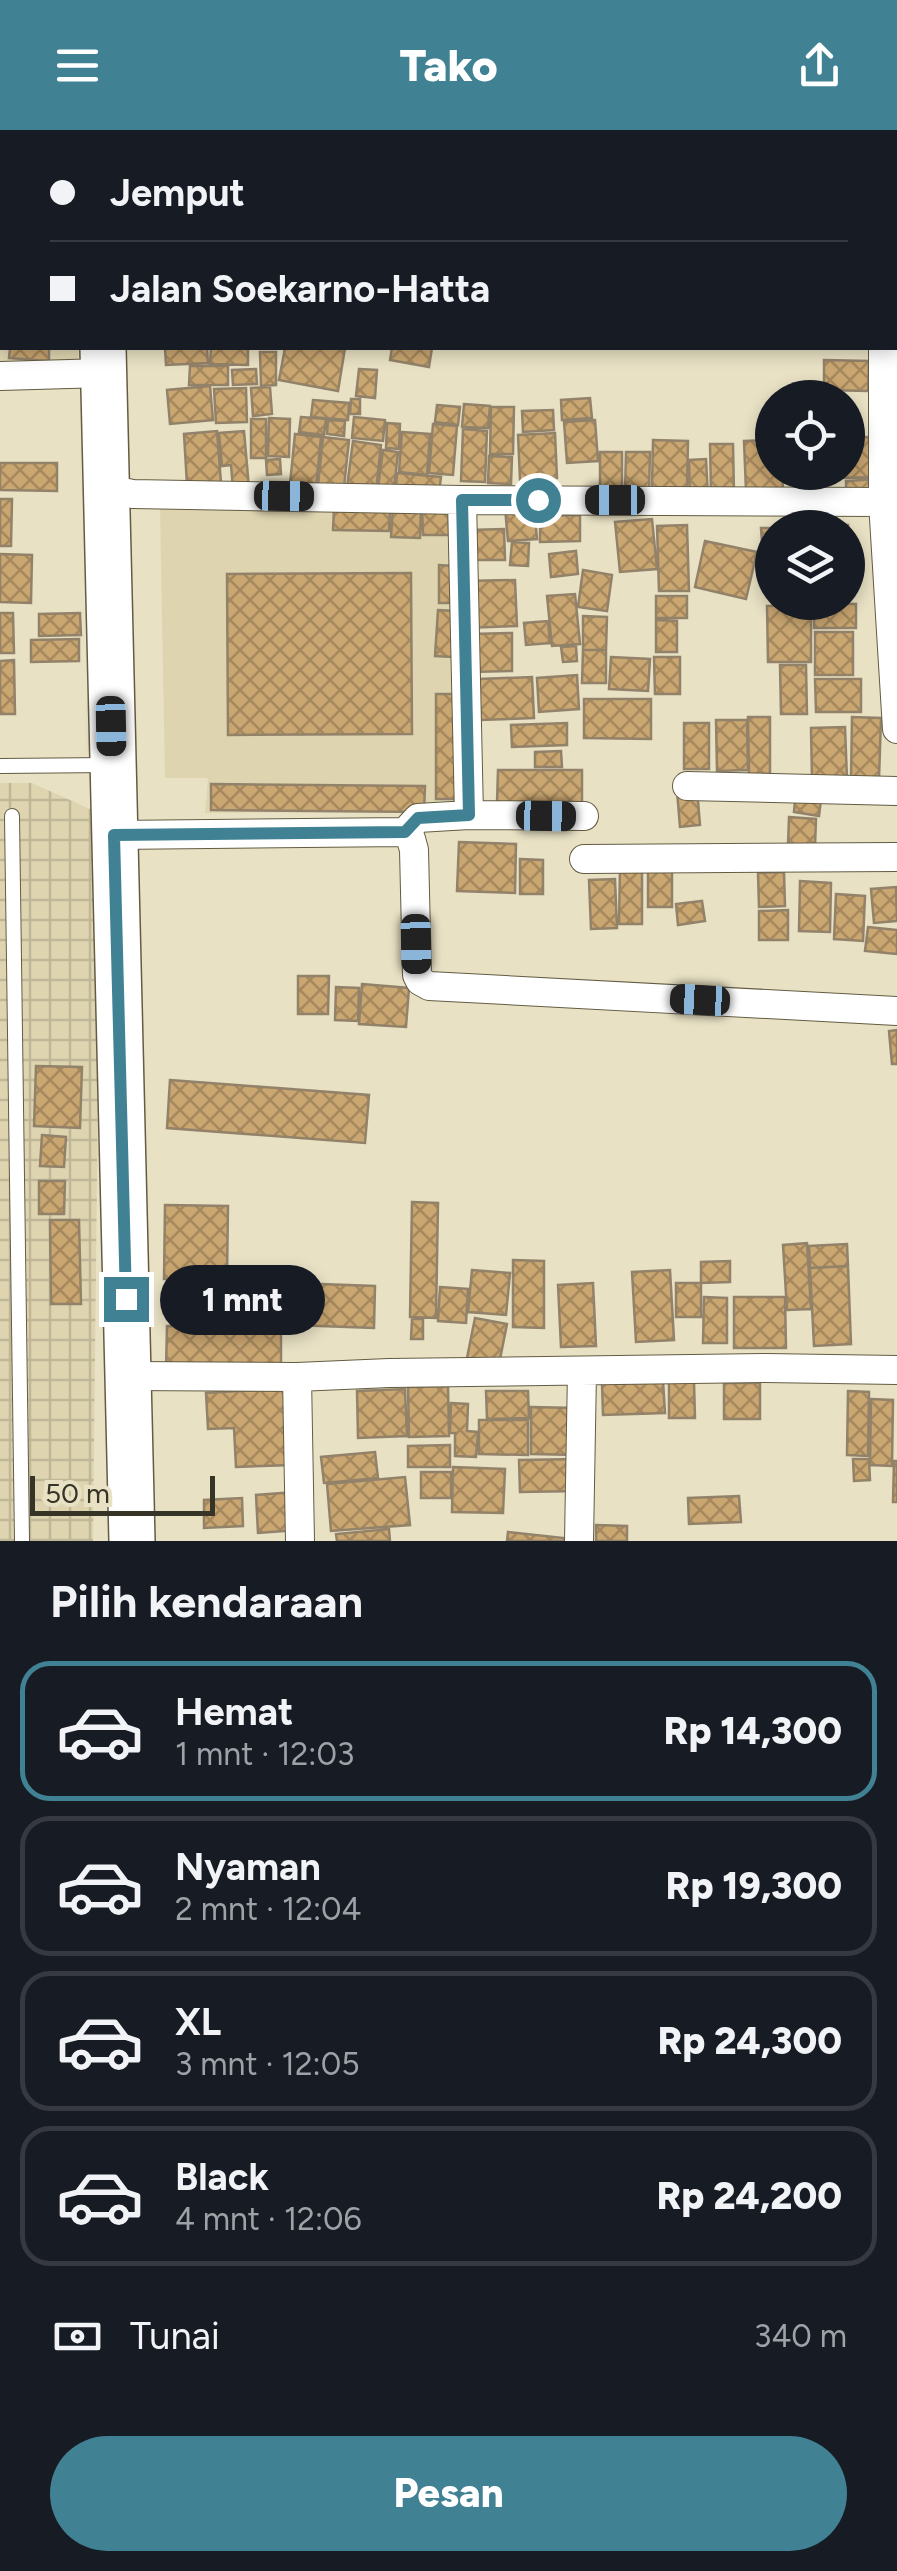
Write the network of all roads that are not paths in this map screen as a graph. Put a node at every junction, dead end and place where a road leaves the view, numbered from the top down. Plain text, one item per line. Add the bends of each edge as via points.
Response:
1 (883, 350) edge
2 (104, 360) edge
3 (0, 376) edge
4 (106, 488) junction
5 (462, 500) junction
6 (882, 502) junction
7 (896, 714) edge
8 (112, 765) junction
9 (0, 766) edge
10 (687, 786) dead end
11 (897, 790) edge
12 (469, 815) junction
13 (12, 816) dead end
14 (584, 816) dead end
15 (405, 832) junction
16 (114, 835) junction
17 (897, 857) edge
18 (584, 860) dead end
19 (897, 1011) edge
20 (897, 1370) edge
21 (582, 1371) junction
22 (128, 1376) junction
23 (297, 1377) junction
24 (22, 1541) edge
25 (132, 1541) edge
26 (300, 1541) edge
27 (580, 1541) edge

1 - 6 street
2 - 3 street
2 - 4 main road
4 - 5 street via 132,494
4 - 8 main road
5 - 6 street
5 - 12 street
6 - 7 street
8 - 9 lane
8 - 16 main road
10 - 11 street
12 - 14 street
12 - 15 street via 418,818
13 - 24 lane
15 - 16 street
15 - 19 street via 414,850 417,975 424,985
16 - 22 main road
17 - 18 street
20 - 21 street
21 - 23 street
21 - 27 street
22 - 23 street
22 - 25 main road
23 - 26 street

